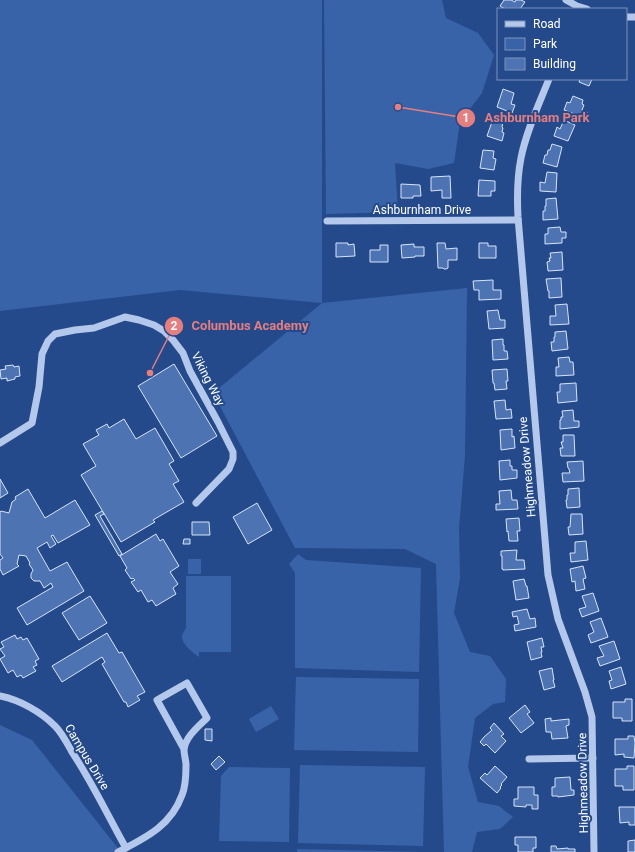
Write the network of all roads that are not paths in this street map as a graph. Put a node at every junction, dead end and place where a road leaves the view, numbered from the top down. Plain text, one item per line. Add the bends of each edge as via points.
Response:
1 (566, 0) edge
2 (577, 8) edge
3 (549, 80) edge
4 (518, 220) junction
5 (327, 221) dead end
6 (0, 443) edge
7 (196, 503) dead end
8 (0, 696) edge
9 (184, 749) junction
10 (593, 758) junction
11 (529, 759) dead end
12 (126, 848) junction
13 (118, 852) edge
14 (594, 852) edge

1 - 2 street
3 - 4 street, Highmeadow Drive via 521,157
4 - 5 street, Ashburnham Drive
4 - 10 street, Highmeadow Drive via 548,575 558,619 592,717
6 - 7 street, Viking Way via 32,423 42,354 48,341 55,334 94,328 125,317 138,320 164,331 178,346 233,452 229,469
8 - 12 street, Campus Drive via 25,705 57,728 79,762
9 - 9 street via 157,700 187,683 207,718 195,729
9 - 12 street via 185,780 176,807 160,827
10 - 11 street
10 - 14 street, Highmeadow Drive
12 - 13 street

